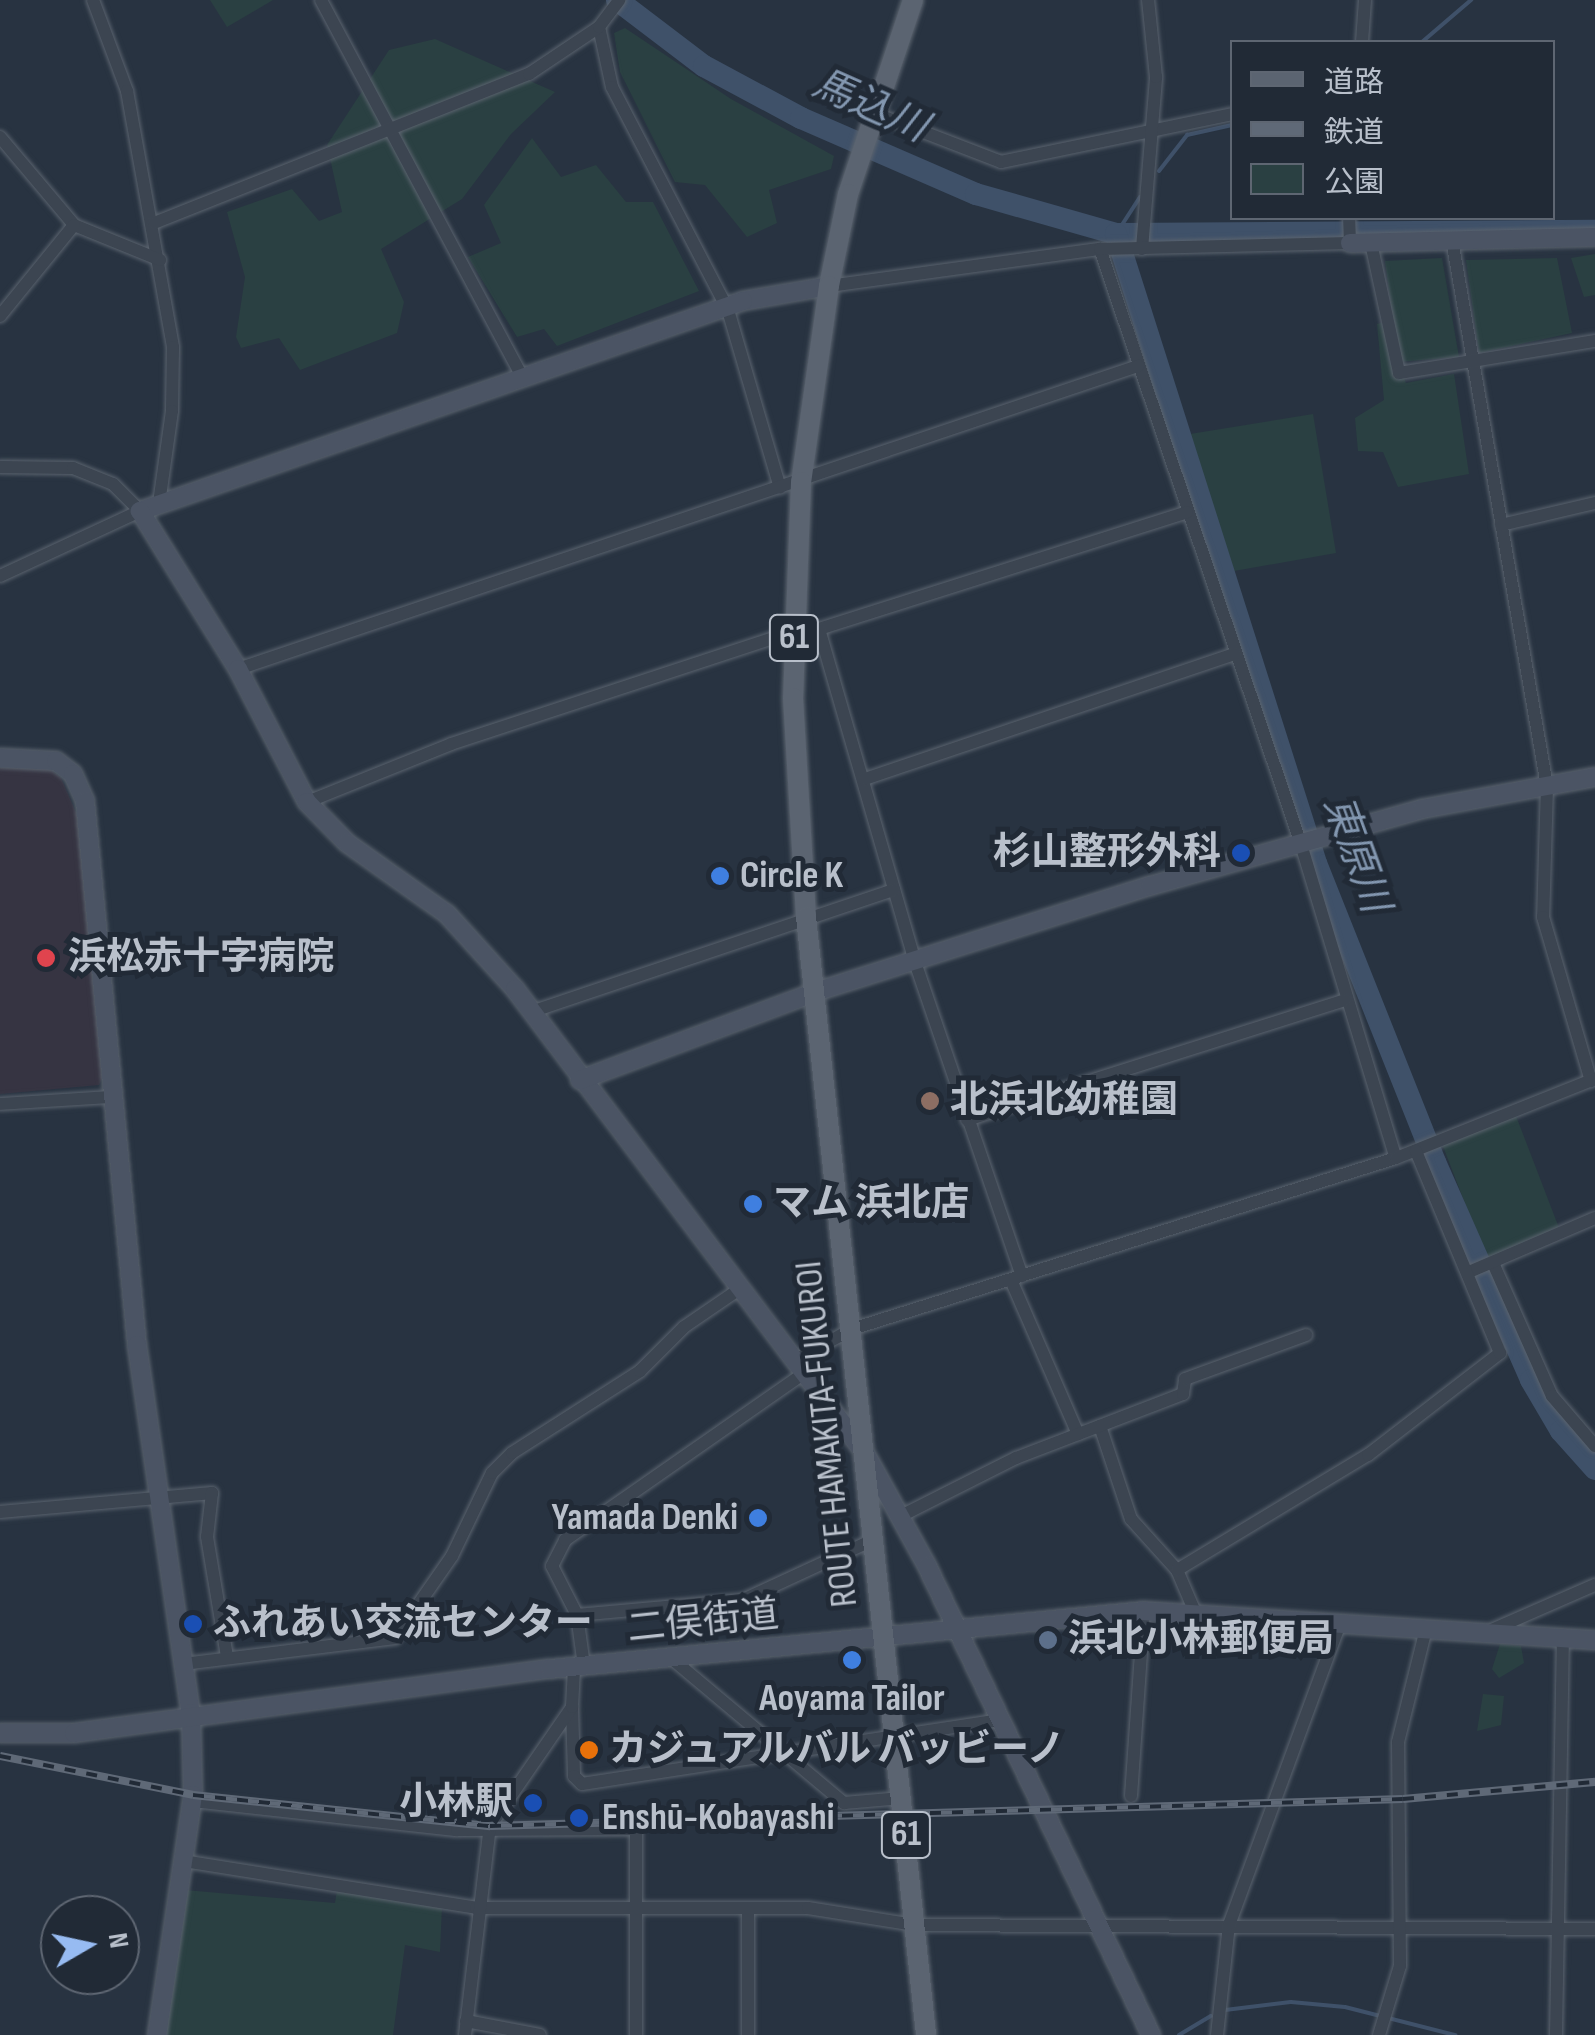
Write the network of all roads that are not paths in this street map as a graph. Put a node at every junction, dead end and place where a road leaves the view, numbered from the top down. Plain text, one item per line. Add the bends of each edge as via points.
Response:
1 (93, 0) edge
2 (320, 0) edge
3 (913, 0) edge
4 (1148, 0) edge
5 (1365, 0) edge
6 (614, 5) edge
7 (600, 28) junction
8 (1362, 40) edge
9 (873, 115) junction
10 (1230, 115) edge
11 (390, 128) junction
12 (1150, 135) junction
13 (0, 140) edge
14 (1349, 220) edge
15 (154, 223) junction
16 (74, 225) junction
17 (1595, 237) edge
18 (1350, 239) junction
19 (1452, 240) junction
20 (1371, 243) junction
21 (1142, 245) junction
22 (1100, 250) junction
23 (160, 260) junction
24 (829, 286) junction
25 (728, 310) junction
26 (0, 316) edge
27 (1595, 342) edge
28 (1472, 363) junction
29 (1138, 366) junction
30 (522, 376) junction
31 (0, 467) edge
32 (790, 485) junction
33 (1595, 503) edge
34 (159, 504) junction
35 (140, 511) junction
36 (1188, 512) junction
37 (1501, 526) junction
38 (0, 576) edge
39 (794, 628) junction
40 (819, 630) junction
41 (1236, 654) junction
42 (238, 669) junction
43 (0, 758) edge
44 (1595, 777) edge
45 (865, 779) junction
46 (1547, 786) junction
47 (307, 802) junction
48 (1300, 841) junction
49 (894, 890) junction
50 (806, 917) junction
51 (914, 960) junction
52 (815, 992) junction
53 (1345, 1000) junction
54 (531, 1012) junction
55 (580, 1080) junction
56 (1593, 1080) edge
57 (112, 1096) junction
58 (0, 1104) edge
59 (967, 1120) junction
60 (1416, 1150) junction
61 (1396, 1158) junction
62 (1595, 1218) edge
63 (1493, 1263) junction
64 (1470, 1272) junction
65 (1016, 1278) junction
66 (738, 1290) junction
67 (852, 1329) junction
68 (1306, 1335) dead end
69 (799, 1367) junction
70 (1100, 1426) junction
71 (1078, 1434) junction
72 (1595, 1446) edge
73 (866, 1456) junction
74 (161, 1502) junction
75 (0, 1512) edge
76 (901, 1516) junction
77 (874, 1539) junction
78 (1177, 1570) junction
79 (1595, 1585) edge
80 (1144, 1611) junction
81 (1195, 1612) junction
82 (576, 1615) junction
83 (1340, 1624) junction
84 (956, 1629) junction
85 (1426, 1629) junction
86 (1489, 1632) junction
87 (883, 1636) junction
88 (1563, 1637) junction
89 (1595, 1640) edge
90 (227, 1657) junction
91 (671, 1658) junction
92 (183, 1664) junction
93 (579, 1667) junction
94 (572, 1707) junction
95 (191, 1712) junction
96 (999, 1720) junction
97 (0, 1733) edge
98 (895, 1733) junction
99 (782, 1754) junction
100 (1130, 1796) dead end
101 (902, 1798) junction
102 (193, 1801) junction
103 (488, 1831) junction
104 (184, 1862) junction
105 (476, 1908) junction
106 (637, 1908) junction
107 (748, 1909) junction
108 (1097, 1924) junction
109 (914, 1925) junction
110 (1229, 1926) junction
111 (1402, 1926) junction
112 (1562, 1928) junction
113 (1595, 1928) edge
114 (1383, 2022) edge
115 (465, 2028) edge
116 (157, 2035) edge
117 (540, 2035) edge
118 (636, 2035) edge
119 (748, 2035) edge
120 (926, 2035) edge
121 (1151, 2035) edge
122 (1217, 2035) edge
123 (1556, 2035) edge

1 - 15 street via 122,72
2 - 11 street
3 - 9 main road, ROUTE HAMAKITA-FUKUROI / 61
4 - 12 street via 1156,77
5 - 8 street
6 - 7 street
7 - 11 street via 529,74
7 - 25 street via 612,87
9 - 12 street via 1001,162
9 - 24 main road, ROUTE HAMAKITA-FUKUROI / 61
10 - 12 street
11 - 15 street
11 - 30 street
12 - 21 street
13 - 16 street
14 - 18 street
15 - 23 street
16 - 23 street
16 - 26 street
17 - 19 street
18 - 20 street
18 - 21 street
19 - 20 street
19 - 28 street
20 - 28 street via 1399,373
21 - 22 street
22 - 24 street
22 - 29 street
23 - 34 street via 173,379
24 - 25 street
24 - 32 main road, ROUTE HAMAKITA-FUKUROI / 61
25 - 30 street
25 - 32 street
27 - 28 street
28 - 37 street
29 - 32 street
29 - 36 street
30 - 34 street
31 - 35 street via 72,468 113,484
32 - 39 main road, ROUTE HAMAKITA-FUKUROI / 61
32 - 42 street
33 - 37 street
34 - 35 street
35 - 38 street
35 - 42 street
36 - 40 street
36 - 41 street
37 - 46 street
39 - 40 street
39 - 47 street via 450,744
39 - 50 main road, ROUTE HAMAKITA-FUKUROI / 61 via 794,786
40 - 45 street
41 - 45 street
41 - 48 street
42 - 47 street
43 - 57 street via 56,760 73,774 85,801
44 - 46 street
45 - 49 street
46 - 48 street
46 - 56 street via 1543,916
47 - 54 street via 347,843 447,914
48 - 51 street
48 - 53 street
49 - 50 street
49 - 51 street
50 - 52 main road, ROUTE HAMAKITA-FUKUROI / 61
50 - 54 street
51 - 52 street
51 - 59 street
52 - 55 street
52 - 67 main road, ROUTE HAMAKITA-FUKUROI / 61
53 - 59 street
53 - 61 street
54 - 55 street
55 - 66 street
56 - 60 street
57 - 58 street
57 - 74 street
59 - 65 street
60 - 61 street
60 - 64 street
61 - 65 street
62 - 63 street
63 - 64 street
63 - 72 street via 1552,1396
64 - 78 street via 1500,1353 1368,1455
65 - 67 street
65 - 71 street
66 - 69 street
66 - 90 street via 684,1327 640,1371 512,1453 492,1473 452,1556 396,1638
67 - 69 street
67 - 73 main road, ROUTE HAMAKITA-FUKUROI / 61
68 - 70 street via 1184,1379 1182,1394
69 - 73 street
69 - 82 street via 565,1540 552,1566
70 - 71 street
70 - 78 street via 1132,1519
71 - 76 street via 965,1480
73 - 76 street
73 - 77 main road, ROUTE HAMAKITA-FUKUROI / 61
74 - 75 street
74 - 90 street via 212,1493 207,1537
74 - 92 street
76 - 84 street
77 - 82 street via 742,1600
77 - 87 main road, ROUTE HAMAKITA-FUKUROI / 61
78 - 81 street
79 - 86 street
80 - 81 street, 二俣街道
80 - 84 street, 二俣街道
80 - 100 street
81 - 83 street, 二俣街道
82 - 93 street
83 - 85 street, 二俣街道
83 - 110 street
84 - 87 street, 二俣街道
84 - 96 street
85 - 86 street, 二俣街道
85 - 111 street via 1398,1742
86 - 88 street, 二俣街道
87 - 91 street, 二俣街道
87 - 98 main road, ROUTE HAMAKITA-FUKUROI / 61
88 - 89 street, 二俣街道
88 - 112 street
90 - 92 street
91 - 93 street, 二俣街道
91 - 99 street
92 - 95 street
93 - 94 street
93 - 95 street, 二俣街道
94 - 99 street via 574,1776 582,1784
94 - 103 street
95 - 97 street, 二俣街道 via 74,1733
95 - 102 street
96 - 98 street
96 - 108 street
98 - 99 street
98 - 101 main road, ROUTE HAMAKITA-FUKUROI / 61
99 - 101 street via 844,1803
101 - 109 main road, ROUTE HAMAKITA-FUKUROI / 61
102 - 103 street
102 - 104 street
103 - 105 street
103 - 106 street via 636,1829
104 - 105 street
104 - 116 street
105 - 106 street
105 - 115 street
106 - 107 street
106 - 118 street
107 - 109 street via 808,1908
107 - 119 street
108 - 109 street
108 - 110 street
108 - 121 street
109 - 120 main road, ROUTE HAMAKITA-FUKUROI / 61
110 - 111 street
110 - 122 street
111 - 112 street
111 - 114 street via 1400,1966
112 - 113 street
112 - 123 street
115 - 117 street

